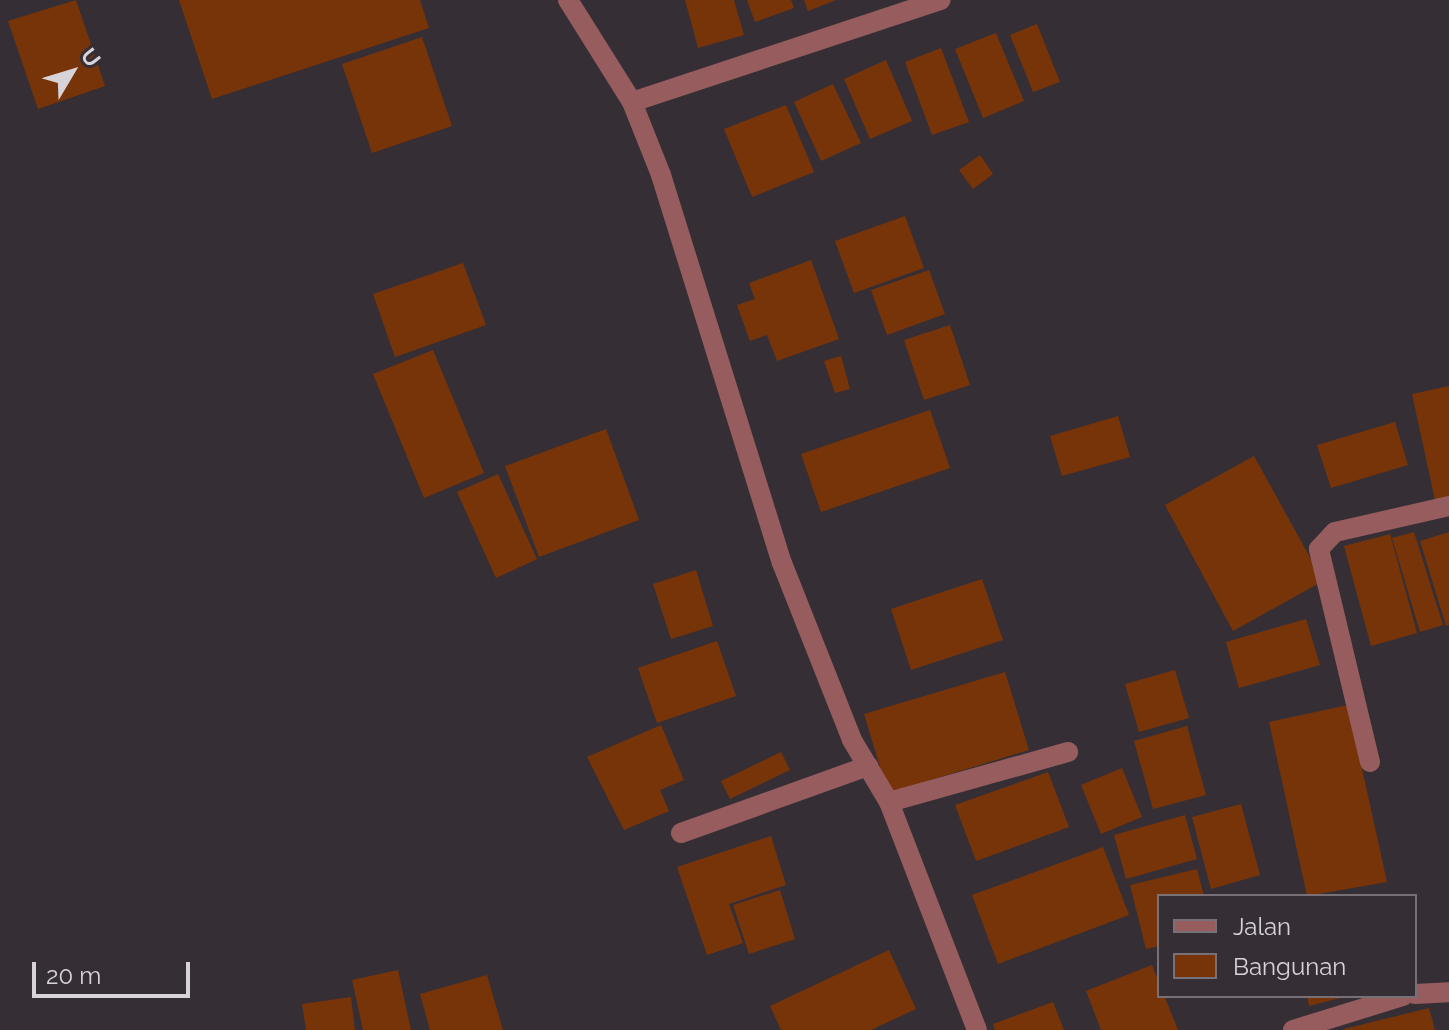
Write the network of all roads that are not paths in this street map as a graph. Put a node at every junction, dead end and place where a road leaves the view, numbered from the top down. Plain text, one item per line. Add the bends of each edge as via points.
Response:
1 (568, 0) edge
2 (941, 0) edge
3 (632, 102) junction
4 (1449, 506) edge
5 (1068, 752) dead end
6 (1370, 762) dead end
7 (868, 766) junction
8 (889, 802) junction
9 (681, 833) dead end
10 (1449, 992) edge
11 (1417, 994) edge
12 (1397, 998) edge
13 (977, 1030) edge
14 (1293, 1030) edge

1 - 3 street
2 - 3 street
3 - 7 street via 782,563
4 - 6 street via 1335,532 1319,549
5 - 8 street
7 - 8 street
7 - 9 street
8 - 13 street
10 - 11 street
12 - 14 street

